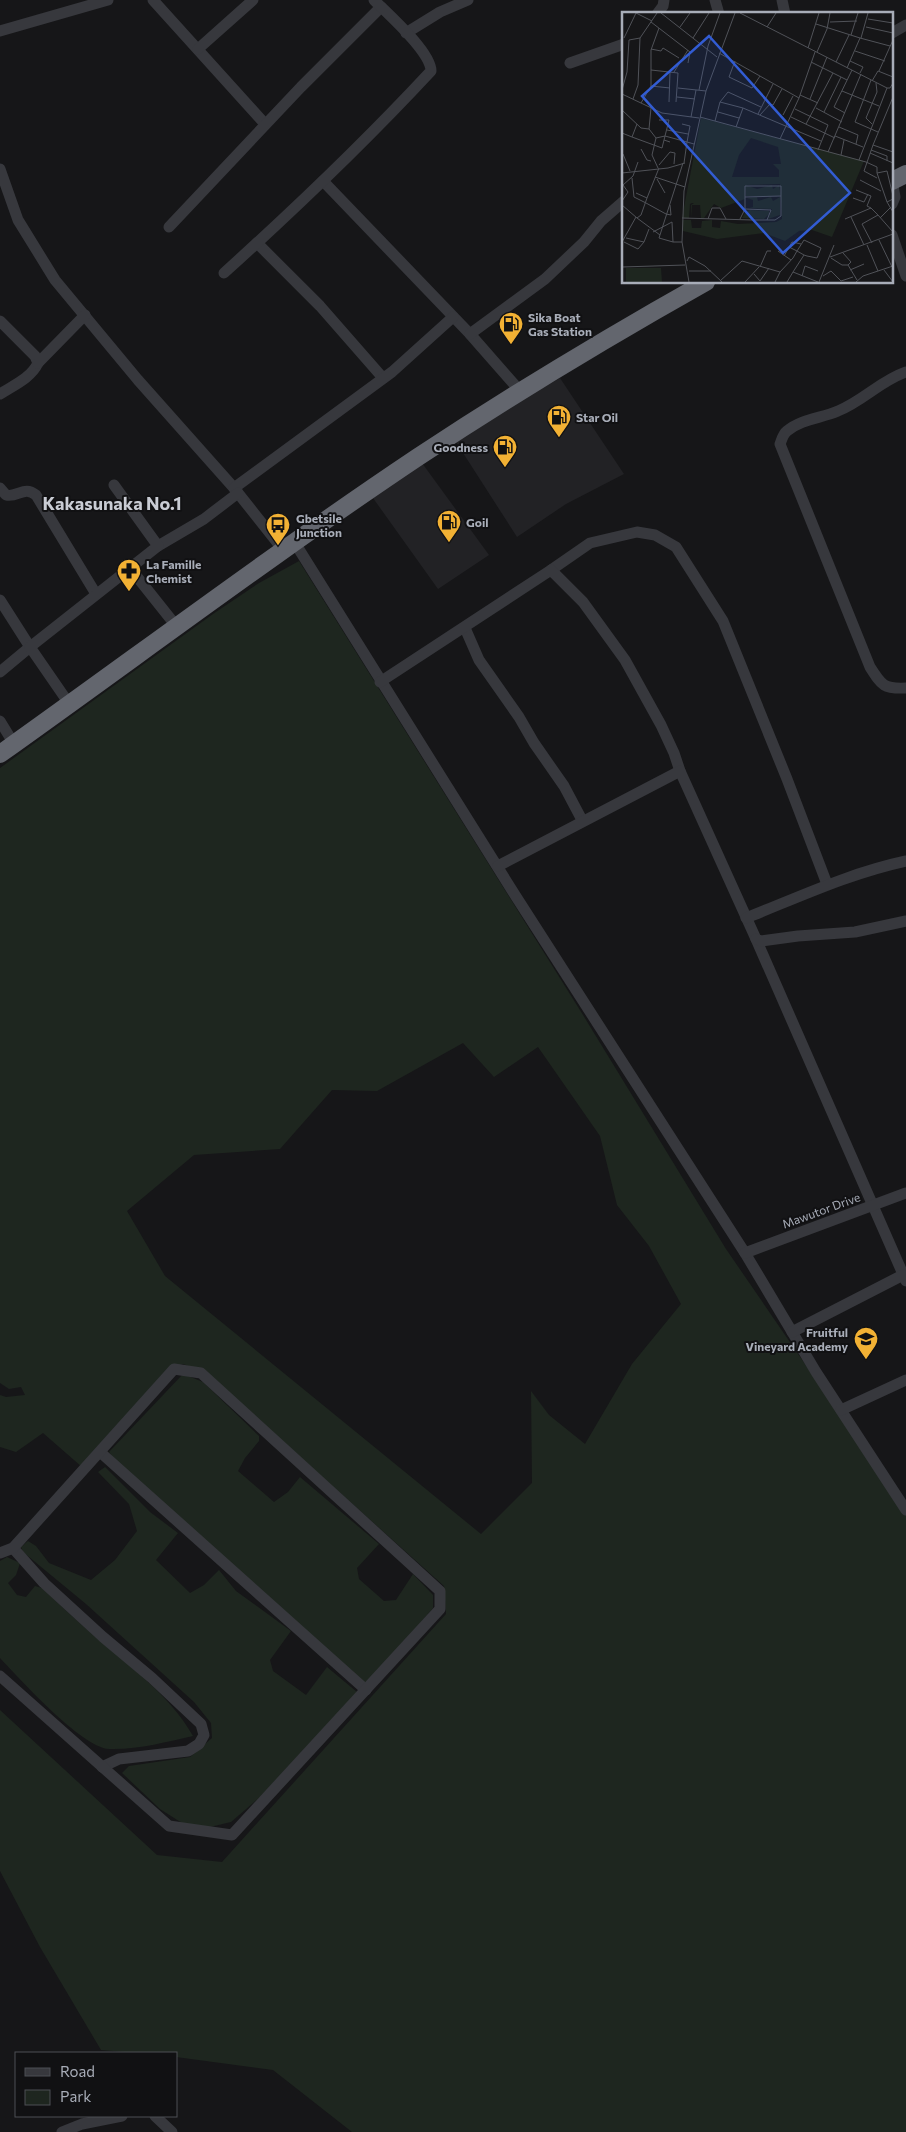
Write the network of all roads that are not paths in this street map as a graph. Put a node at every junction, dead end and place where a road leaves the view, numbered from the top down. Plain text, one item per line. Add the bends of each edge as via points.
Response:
1 (108, 0) edge
2 (153, 0) edge
3 (253, 0) edge
4 (468, 0) edge
5 (664, 0) edge
6 (378, 4) edge
7 (658, 12) edge
8 (906, 25) edge
9 (0, 30) edge
10 (894, 32) edge
11 (406, 33) junction
12 (622, 45) edge
13 (198, 49) junction
14 (570, 63) dead end
15 (265, 124) junction
16 (0, 169) edge
17 (906, 174) edge
18 (894, 179) edge
19 (324, 181) junction
20 (622, 203) edge
21 (169, 227) dead end
22 (894, 241) edge
23 (257, 243) junction
24 (224, 273) dead end
25 (906, 276) edge
26 (703, 284) edge
27 (85, 315) junction
28 (453, 317) junction
29 (0, 321) edge
30 (470, 334) junction
31 (38, 363) junction
32 (906, 372) edge
33 (383, 378) junction
34 (520, 391) junction
35 (0, 394) edge
36 (114, 485) dead end
37 (0, 488) edge
38 (236, 490) junction
39 (158, 546) junction
40 (289, 547) junction
41 (130, 568) junction
42 (551, 570) junction
43 (96, 594) junction
44 (0, 600) edge
45 (177, 627) junction
46 (465, 628) junction
47 (30, 647) junction
48 (0, 672) edge
49 (380, 682) junction
50 (906, 688) edge
51 (70, 705) junction
52 (0, 721) edge
53 (7, 749) edge
54 (680, 771) junction
55 (582, 820) junction
56 (906, 861) edge
57 (498, 866) junction
58 (827, 884) junction
59 (746, 918) junction
60 (906, 921) edge
61 (756, 939) junction
62 (906, 1193) edge
63 (872, 1206) junction
64 (745, 1253) junction
65 (905, 1278) edge
66 (792, 1332) junction
67 (906, 1380) edge
68 (842, 1410) junction
69 (100, 1452) junction
70 (906, 1510) edge
71 (13, 1548) junction
72 (0, 1553) edge
73 (0, 1676) edge
74 (366, 1690) junction
75 (102, 1768) junction
76 (119, 2117) edge
77 (156, 2117) edge
78 (84, 2128) edge
79 (62, 2132) edge
80 (172, 2132) edge

1 - 9 street
2 - 13 street
3 - 13 street
4 - 11 street via 440,12
5 - 7 street
6 - 11 street
6 - 15 street
8 - 10 street
11 - 19 street via 428,60 431,71
12 - 14 street
13 - 15 street
15 - 21 street
16 - 27 street via 18,220 55,280
17 - 18 highway
19 - 23 street
19 - 28 street
20 - 30 street via 545,278
22 - 25 street
23 - 24 street
23 - 33 street via 320,306
26 - 34 highway
27 - 31 street
27 - 38 street
28 - 30 street
28 - 33 street
29 - 31 street
30 - 34 street
31 - 35 street via 27,377
32 - 50 street via 890,378 839,411 787,430 780,444 870,667 883,686
33 - 38 street
34 - 40 highway
36 - 39 street
37 - 43 street via 6,496 22,490 36,494
38 - 39 street via 204,519
38 - 40 street
39 - 41 street
40 - 45 highway
40 - 49 street
41 - 43 street
41 - 45 street
42 - 46 street
42 - 54 street via 583,602 625,660 661,726
42 - 58 street via 590,543 637,532 655,535 676,546 723,621
43 - 47 street
44 - 47 street
45 - 51 highway
46 - 49 street
46 - 55 street via 479,660 564,786
47 - 48 street
47 - 51 street
49 - 57 street
51 - 53 highway
52 - 53 street
54 - 55 street
54 - 59 street
55 - 57 street
56 - 58 street
57 - 64 street
58 - 59 street
59 - 61 street
60 - 61 street via 855,932
61 - 63 street
62 - 63 street, Mawutor Drive
63 - 64 street, Mawutor Drive
63 - 65 street
64 - 66 street
65 - 66 street
66 - 68 street
67 - 68 street
68 - 70 street
69 - 71 street
69 - 74 street
69 - 74 street via 174,1369 200,1372 440,1591 440,1609
71 - 72 street
71 - 75 street via 44,1583 201,1724 204,1735 199,1744 188,1751 119,1759
73 - 75 street
74 - 75 street via 232,1835 168,1826
76 - 78 street
77 - 80 street
78 - 79 street

